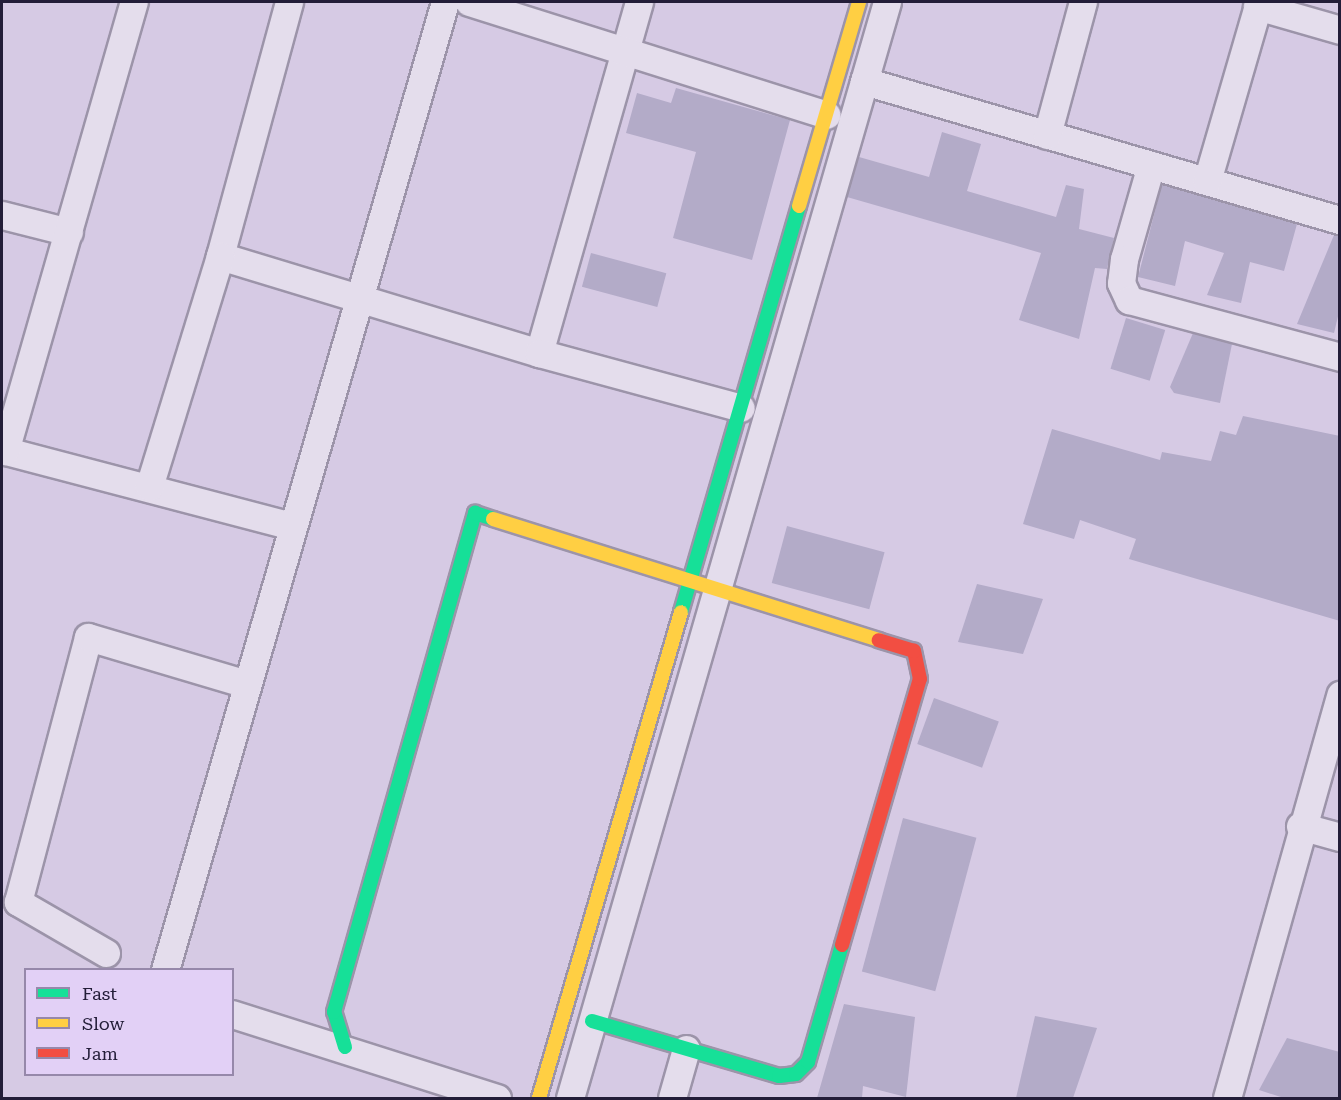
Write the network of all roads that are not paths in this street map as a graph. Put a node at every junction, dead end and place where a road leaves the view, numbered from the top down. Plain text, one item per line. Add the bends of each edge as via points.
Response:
1 (134, 2) edge
2 (289, 2) edge
3 (445, 2) edge
4 (469, 2) edge
5 (639, 2) edge
6 (859, 2) edge
7 (887, 2) edge
8 (1083, 2) edge
9 (1258, 4) edge
10 (1340, 30) edge
11 (624, 49) junction
12 (864, 81) junction
13 (827, 115) junction
14 (1047, 135) junction
15 (1151, 165) junction
16 (1207, 181) junction
17 (2, 215) edge
18 (1340, 220) edge
19 (69, 232) junction
20 (220, 256) junction
21 (359, 299) junction
22 (538, 353) junction
23 (1340, 357) edge
24 (741, 408) junction
25 (3, 450) edge
26 (149, 487) junction
27 (292, 526) junction
28 (690, 579) junction
29 (717, 591) junction
30 (247, 684) junction
31 (1340, 695) edge
32 (1300, 826) junction
33 (1340, 837) edge
34 (106, 953) dead end
35 (165, 968) edge
36 (234, 1015) edge
37 (592, 1021) junction
38 (345, 1047) junction
39 (686, 1049) junction
40 (497, 1098) edge
41 (539, 1098) edge
42 (570, 1098) edge
43 (672, 1098) edge
44 (1227, 1098) edge

1 - 19 street
2 - 20 street
3 - 21 street
4 - 11 street
5 - 11 street
6 - 13 street
7 - 12 street
8 - 14 street
9 - 10 street
9 - 16 street
11 - 13 street
11 - 22 street
12 - 14 street
12 - 29 street
13 - 24 street
14 - 15 street
15 - 16 street
15 - 23 street via 1124,259 1121,283 1129,300
16 - 18 street
17 - 19 street
19 - 25 street
20 - 21 street
20 - 26 street
21 - 22 street
21 - 27 street
22 - 24 street
24 - 28 street
25 - 26 street
26 - 27 street
27 - 30 street
28 - 29 street
28 - 38 street via 475,513 334,1012
28 - 41 street
29 - 37 street
29 - 39 street via 914,651 920,679 808,1062 796,1074 779,1076
30 - 34 street via 88,637 18,902
30 - 35 street
31 - 32 street
32 - 33 street
32 - 44 street
36 - 38 street
37 - 39 street
37 - 42 street
38 - 40 street
39 - 43 street

